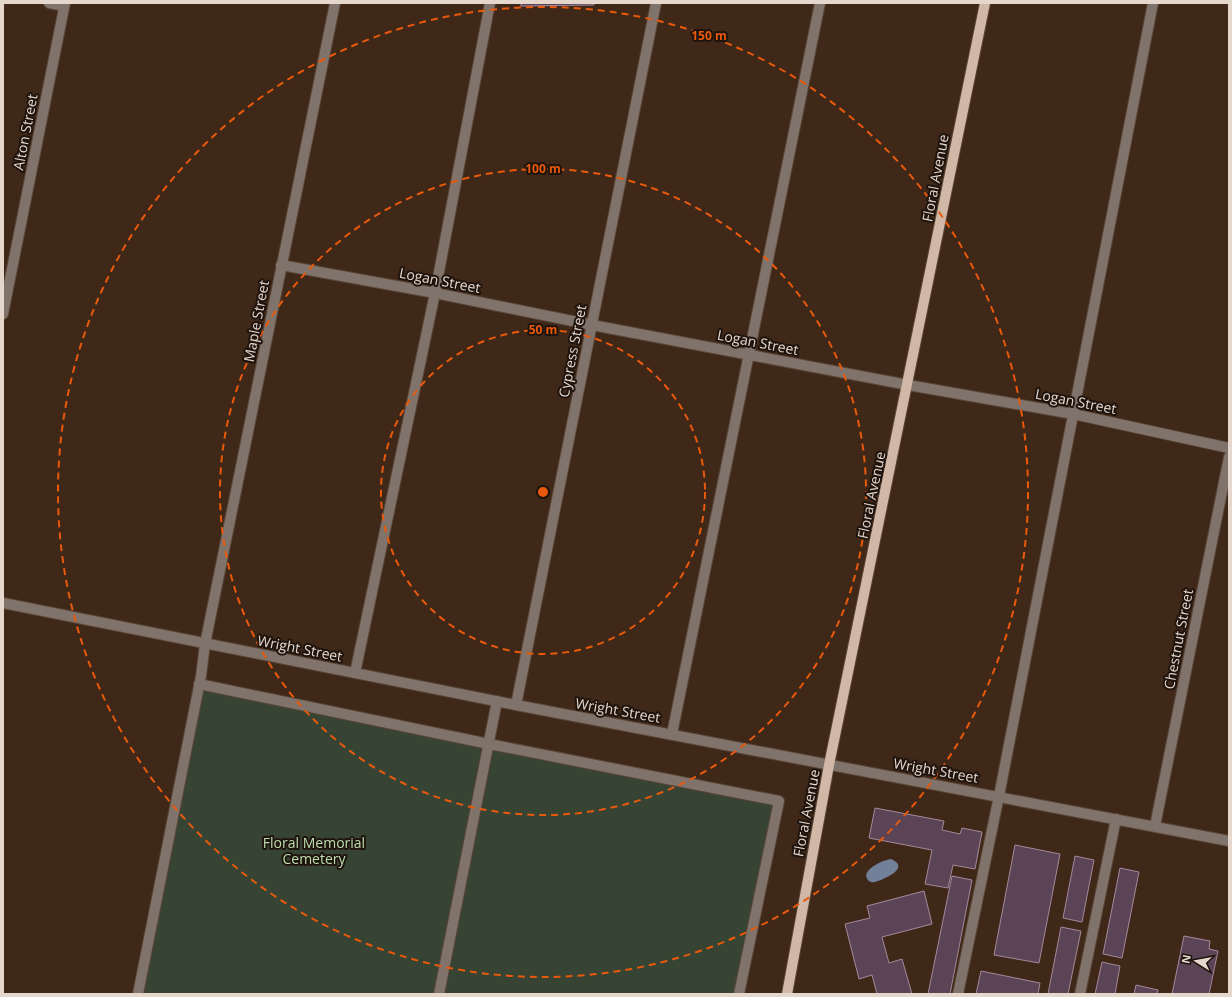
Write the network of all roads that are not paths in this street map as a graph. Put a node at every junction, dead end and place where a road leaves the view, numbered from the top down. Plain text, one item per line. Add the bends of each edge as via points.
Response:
1 (49, 3) edge
2 (335, 3) edge
3 (490, 3) edge
4 (656, 3) edge
5 (820, 3) edge
6 (985, 3) edge
7 (1153, 3) edge
8 (65, 4) edge
9 (281, 266) junction
10 (435, 293) junction
11 (3, 314) edge
12 (592, 325) junction
13 (749, 355) junction
14 (908, 385) junction
15 (1073, 414) junction
16 (1229, 448) edge
17 (1229, 457) edge
18 (3, 603) edge
19 (205, 644) junction
20 (355, 673) junction
21 (199, 684) junction
22 (497, 701) junction
23 (516, 705) junction
24 (672, 734) junction
25 (489, 744) junction
26 (829, 765) junction
27 (998, 796) junction
28 (1116, 819) junction
29 (1155, 826) junction
30 (1229, 841) edge
31 (138, 994) edge
32 (439, 994) edge
33 (740, 994) edge
34 (787, 994) edge
35 (958, 994) edge
36 (1080, 994) edge

1 - 8 street
2 - 9 street, Maple Street
3 - 10 street
4 - 12 street, Cypress Street
5 - 13 street
6 - 14 main road, Floral Avenue
7 - 15 street
8 - 11 street, Alton Street
9 - 10 street, Logan Street
9 - 19 street, Maple Street
10 - 12 street, Logan Street
10 - 20 street
12 - 13 street, Logan Street
12 - 23 street, Cypress Street
13 - 14 street, Logan Street
13 - 24 street
14 - 15 street, Logan Street
14 - 26 main road, Floral Avenue
15 - 16 street, Logan Street
15 - 27 street
17 - 29 street, Chestnut Street
18 - 19 street, Wright Street
19 - 20 street, Wright Street
19 - 21 street, Maple Street
20 - 22 street, Wright Street
21 - 25 street
21 - 31 street, Maple Street
22 - 23 street, Wright Street
22 - 25 street
23 - 24 street, Wright Street
24 - 26 street, Wright Street
25 - 32 street
25 - 33 street via 779,801
26 - 27 street, Wright Street
26 - 34 main road, Floral Avenue
27 - 28 street, Wright Street
27 - 35 street
28 - 29 street, Wright Street
28 - 36 street
29 - 30 street, Wright Street

